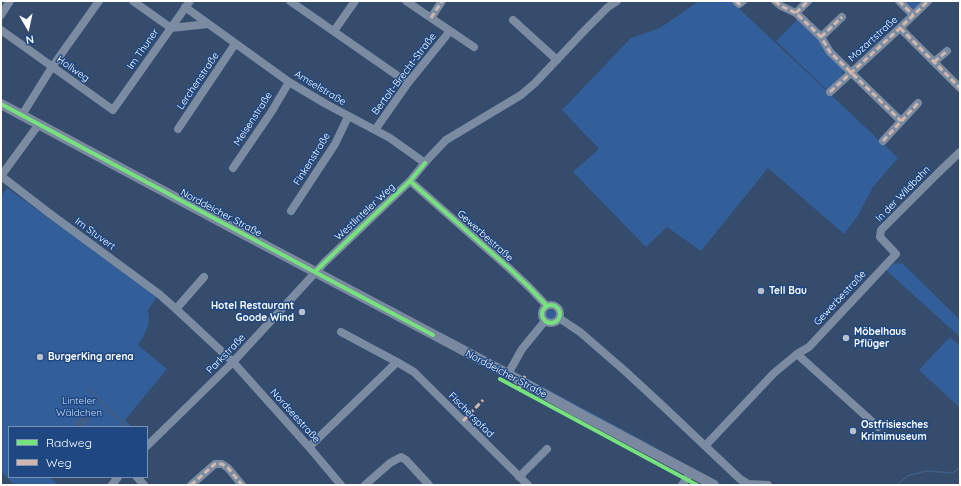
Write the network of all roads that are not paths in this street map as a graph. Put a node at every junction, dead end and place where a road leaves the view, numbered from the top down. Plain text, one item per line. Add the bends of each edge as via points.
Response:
1 (10, 1) edge
2 (99, 1) edge
3 (133, 1) edge
4 (290, 1) edge
5 (355, 1) edge
6 (406, 1) edge
7 (442, 1) edge
8 (617, 1) edge
9 (736, 1) edge
10 (743, 1) edge
11 (775, 1) edge
12 (808, 1) edge
13 (899, 1) edge
14 (928, 1) edge
15 (188, 4) edge
16 (796, 13) junction
17 (1, 14) edge
18 (913, 15) junction
19 (842, 17) dead end
20 (431, 18) junction
21 (513, 20) dead end
22 (208, 24) junction
23 (170, 28) junction
24 (900, 28) junction
25 (1, 30) edge
26 (334, 31) junction
27 (450, 31) junction
28 (821, 37) junction
29 (235, 44) junction
30 (474, 47) dead end
31 (947, 51) dead end
32 (557, 60) junction
33 (934, 62) junction
34 (52, 67) junction
35 (851, 73) junction
36 (289, 82) junction
37 (408, 83) junction
38 (960, 88) edge
39 (830, 92) dead end
40 (918, 103) dead end
41 (1, 104) edge
42 (113, 110) joint
43 (22, 116) junction
44 (348, 116) junction
45 (901, 120) junction
46 (39, 124) junction
47 (178, 129) dead end
48 (375, 130) junction
49 (883, 140) dead end
50 (960, 152) edge
51 (425, 163) junction
52 (233, 168) dead end
53 (1, 176) edge
54 (410, 181) junction
55 (291, 211) dead end
56 (896, 254) joint
57 (315, 272) junction
58 (204, 277) dead end
59 (547, 306) junction
60 (176, 309) junction
61 (559, 318) junction
62 (545, 322) junction
63 (341, 332) dead end
64 (797, 354) junction
65 (233, 362) junction
66 (397, 362) junction
67 (508, 374) junction
68 (878, 427) dead end
69 (148, 445) edge
70 (309, 446) junction
71 (705, 446) junction
72 (547, 449) dead end
73 (691, 473) junction
74 (519, 477) junction
75 (191, 485) edge
76 (242, 485) edge
77 (341, 485) edge
78 (365, 485) edge
79 (429, 485) edge
80 (528, 485) edge
81 (682, 485) edge
82 (714, 485) edge
83 (768, 485) edge

1 - 17 street
2 - 34 street
3 - 23 street
4 - 26 street
5 - 26 street
6 - 20 street
7 - 20 street
8 - 32 street, Westlinteler Weg via 608,7
9 - 10 street via 739,4
11 - 16 street
12 - 16 street
13 - 18 street
14 - 18 street, Mozartstraße
15 - 22 street, Amselstraße
15 - 23 street, Im Thuner
16 - 28 street
18 - 24 street, Mozartstraße
19 - 28 street
20 - 27 street
21 - 32 street
22 - 23 street
22 - 29 street, Amselstraße
23 - 42 street, Im Thuner
24 - 33 street
24 - 35 street, Mozartstraße
25 - 34 street, Hollweg
26 - 37 street
27 - 30 street
27 - 37 street, Bertolt-Brecht-Straße
28 - 35 street via 830,52
29 - 36 street, Amselstraße
29 - 47 street, Lerchenstraße
31 - 33 street
32 - 51 street, Westlinteler Weg via 535,84 446,140
33 - 38 street
34 - 42 street, Hollweg
34 - 43 street
35 - 39 street, Mozartstraße
35 - 45 street
36 - 44 street, Amselstraße
36 - 52 street, Meisenstraße
37 - 48 street, Bertolt-Brecht-Straße
40 - 45 street
41 - 43 main road, Norddeicher Straße
43 - 46 main road, Norddeicher Straße
44 - 48 street, Amselstraße
44 - 55 street, Finkenstraße via 335,144
45 - 49 street
46 - 53 street
46 - 57 main road, Norddeicher Straße
48 - 51 street, Amselstraße
50 - 56 street, In der Wildbahn via 881,230 880,237
51 - 54 street, Westlinteler Weg
53 - 60 street, Im Stuvert
54 - 57 street, Westlinteler Weg
54 - 59 street, Gewerbestraße via 510,269
56 - 64 street, Gewerbestraße via 809,347
57 - 65 street, Parkstraße
57 - 67 main road, Norddeicher Straße
58 - 60 street
59 - 61 street, Gewerbestraße via 556,308
59 - 62 street via 542,313
60 - 65 street, Im Stuvert
61 - 62 street via 552,323
61 - 71 street, Gewerbestraße via 593,343
62 - 67 street via 522,349
63 - 66 street, Fischerspfad
64 - 68 street
64 - 71 street, Gewerbestraße via 774,373
65 - 69 street, Parkstraße
65 - 70 street, Nordseestraße
66 - 70 street
66 - 74 street, Fischerspfad via 414,372
67 - 73 main road, Norddeicher Straße
70 - 77 street, Nordseestraße
71 - 83 street, Gewerbestraße via 748,484
72 - 74 street
73 - 81 street
73 - 82 main road, Norddeicher Straße
74 - 80 street, Fischerspfad
75 - 76 street via 215,464 222,464
78 - 79 street via 390,463 401,457

